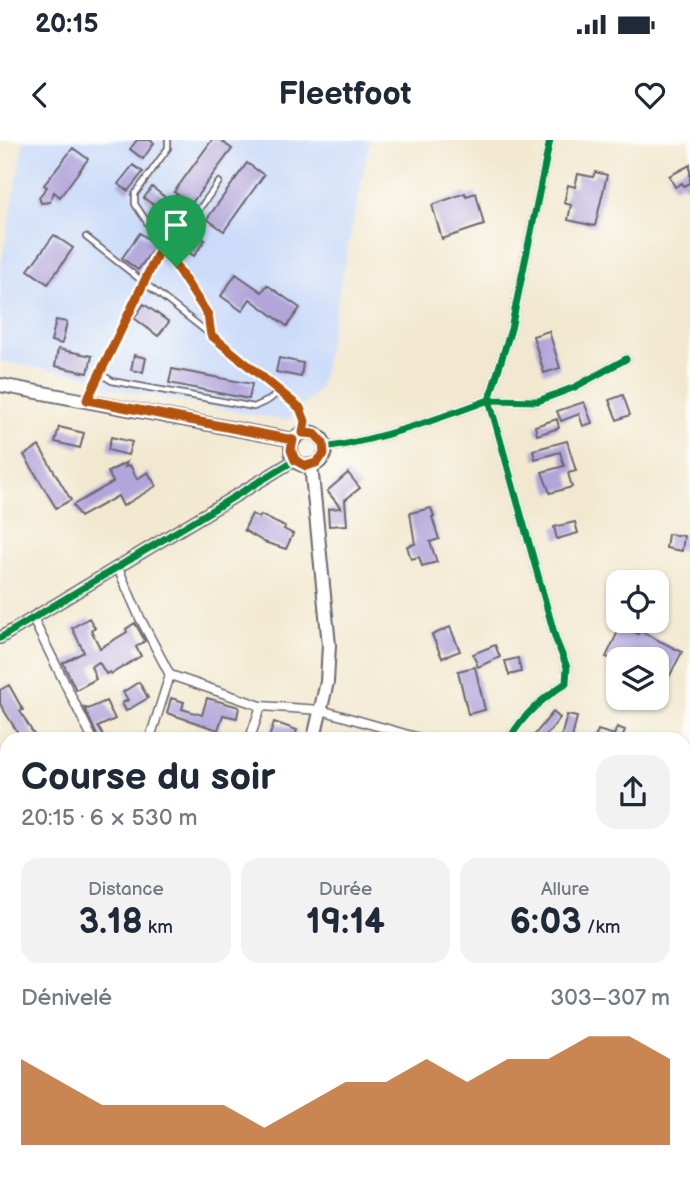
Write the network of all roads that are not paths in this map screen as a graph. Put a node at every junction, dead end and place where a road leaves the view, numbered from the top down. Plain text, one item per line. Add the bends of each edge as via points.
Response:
1 (168, 140) edge
2 (550, 140) edge
3 (219, 182) dead end
4 (154, 231) junction
5 (86, 237) dead end
6 (162, 245) junction
7 (144, 282) junction
8 (211, 335) junction
9 (626, 359) dead end
10 (99, 373) junction
11 (0, 385) edge
12 (281, 391) junction
13 (87, 400) junction
14 (489, 400) junction
15 (298, 437) junction
16 (325, 448) junction
17 (295, 460) junction
18 (311, 466) junction
19 (117, 566) junction
20 (33, 619) junction
21 (0, 638) edge
22 (170, 674) junction
23 (261, 706) junction
24 (321, 710) junction
25 (89, 732) edge
26 (151, 732) edge
27 (252, 732) edge
28 (316, 732) edge
29 (398, 732) edge
30 (514, 732) edge

1 - 4 lane via 168,148 135,194 135,204
2 - 14 street via 511,329
3 - 4 lane via 200,208 179,211
4 - 6 lane
5 - 7 lane
6 - 7 lane
6 - 8 lane via 208,315
7 - 8 lane
7 - 10 lane
8 - 12 lane
9 - 14 street via 538,401
10 - 12 lane via 112,381 254,407
10 - 13 lane
11 - 13 main road
12 - 15 lane via 300,408 305,421
13 - 15 main road
14 - 16 street via 367,441
14 - 30 street via 567,667 566,683 542,699
15 - 16 main road via 309,433 320,438
15 - 17 main road via 291,450
16 - 18 main road via 321,460
17 - 18 main road
17 - 19 street
18 - 24 main road via 329,645
19 - 20 street
19 - 22 street
20 - 21 street
20 - 25 street
22 - 23 street
22 - 26 street
23 - 24 street
23 - 27 street
24 - 28 main road
24 - 29 street

